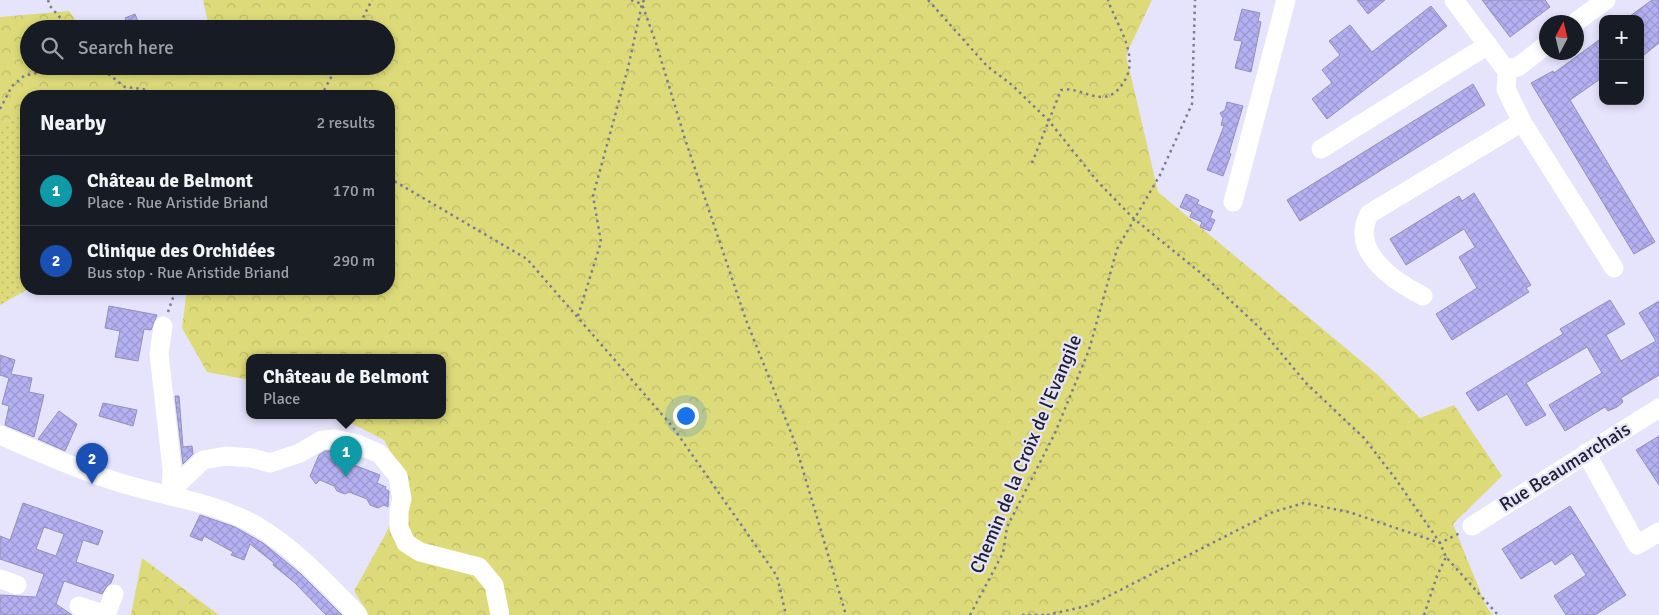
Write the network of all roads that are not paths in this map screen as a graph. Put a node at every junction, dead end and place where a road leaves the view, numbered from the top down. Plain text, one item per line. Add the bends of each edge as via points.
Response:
1 (1286, 0) edge
2 (1454, 0) edge
3 (1600, 2) edge
4 (1584, 15) edge
5 (1488, 45) junction
6 (1539, 50) edge
7 (1511, 68) junction
8 (1522, 122) junction
9 (1320, 149) dead end
10 (1234, 202) dead end
11 (1614, 268) dead end
12 (1423, 296) dead end
13 (163, 326) road end
14 (1659, 408) edge
15 (0, 435) edge
16 (1586, 453) junction
17 (171, 495) junction
18 (1472, 526) road end
19 (1659, 532) edge
20 (114, 594) dead end
21 (79, 606) dead end
22 (358, 615) edge
23 (500, 615) edge

1 - 10 street
2 - 5 street
3 - 4 street
5 - 7 street via 1503,66
5 - 9 street
6 - 7 street via 1518,67
7 - 8 street via 1507,74 1506,89
8 - 11 street
8 - 12 street via 1368,214 1363,231 1372,257 1382,271
13 - 17 street via 159,354 172,469
14 - 16 street, Rue Beaumarchais
15 - 17 street via 57,461 108,479
16 - 18 street, Rue Beaumarchais
16 - 19 street via 1637,545
17 - 22 street via 208,504 254,525 296,555
17 - 23 street via 203,460 226,456 270,463 300,454 322,440 357,444 380,454 398,476 402,499 399,528 406,543 420,552 479,567 494,585
20 - 21 street via 106,615

